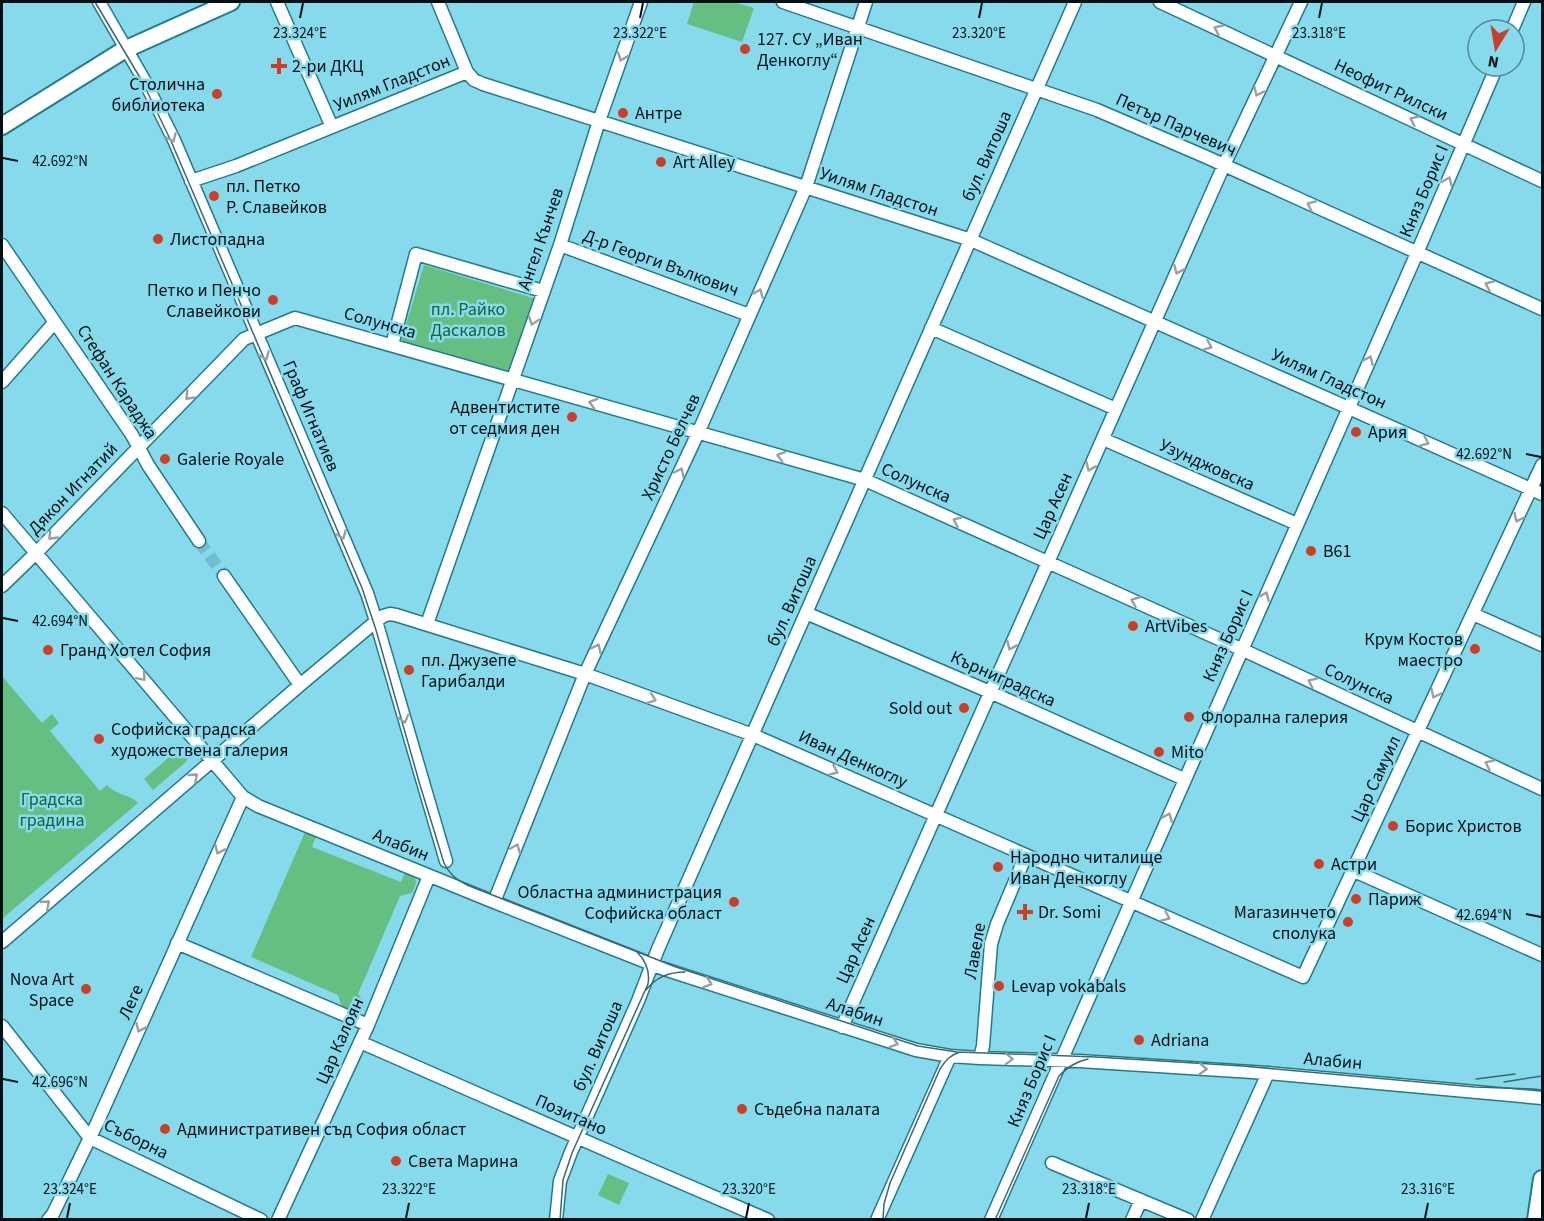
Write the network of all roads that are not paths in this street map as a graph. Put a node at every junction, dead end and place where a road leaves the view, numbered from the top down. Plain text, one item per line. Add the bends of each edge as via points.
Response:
1 (99, 2) edge
2 (231, 2) edge
3 (277, 2) edge
4 (438, 2) edge
5 (642, 2) edge
6 (783, 2) edge
7 (866, 2) edge
8 (1075, 2) edge
9 (1160, 2) edge
10 (1301, 2) edge
11 (1524, 2) edge
12 (1517, 18) edge
13 (858, 26) junction
14 (126, 48) junction
15 (1275, 55) junction
16 (467, 72) junction
17 (1492, 78) edge
18 (1037, 88) junction
19 (599, 121) junction
20 (2, 126) edge
21 (332, 127) junction
22 (1464, 144) junction
23 (1224, 165) junction
24 (191, 181) junction
25 (1542, 181) edge
26 (806, 187) junction
27 (970, 240) junction
28 (2, 244) edge
29 (560, 245) junction
30 (1417, 253) junction
31 (543, 291) junction
32 (1542, 309) edge
33 (749, 315) junction
34 (56, 322) junction
35 (1155, 322) junction
36 (931, 328) junction
37 (256, 334) junction
38 (244, 339) joint
39 (392, 345) junction
40 (513, 380) junction
41 (2, 382) edge
42 (1348, 408) junction
43 (1116, 410) junction
44 (699, 433) junction
45 (1102, 439) junction
46 (139, 448) junction
47 (1542, 465) edge
48 (865, 480) junction
49 (1537, 491) edge
50 (2, 513) edge
51 (1297, 524) junction
52 (199, 541) tunnel mouth
53 (36, 553) junction
54 (1048, 562) junction
55 (224, 576) tunnel mouth
56 (2, 586) edge
57 (806, 613) junction
58 (1473, 614) junction
59 (376, 621) junction
60 (427, 624) junction
61 (1542, 645) edge
62 (1241, 649) junction
63 (585, 674) junction
64 (300, 685) junction
65 (990, 692) junction
66 (1418, 731) junction
67 (753, 735) junction
68 (212, 761) junction
69 (1184, 779) junction
70 (1542, 789) edge
71 (243, 797) junction
72 (935, 815) junction
73 (1026, 855) junction
74 (446, 861) dead end
75 (1353, 870) junction
76 (429, 876) junction
77 (494, 902) junction
78 (1130, 902) junction
79 (2, 942) edge
80 (177, 943) junction
81 (1542, 955) edge
82 (653, 964) junction
83 (1303, 977) joint
84 (368, 1025) junction
85 (2, 1026) edge
86 (842, 1027) junction
87 (360, 1042) junction
88 (950, 1056) junction
89 (980, 1058) junction
90 (1061, 1060) junction
91 (1268, 1073) junction
92 (1542, 1098) edge
93 (577, 1137) junction
94 (90, 1138) junction
95 (1052, 1163) dead end
96 (1542, 1179) edge
97 (1141, 1200) junction
98 (48, 1220) edge
99 (261, 1220) edge
100 (278, 1220) edge
101 (556, 1220) edge
102 (768, 1220) edge
103 (877, 1220) edge
104 (991, 1220) edge
105 (1132, 1220) edge
106 (1188, 1220) edge
107 (1202, 1220) edge
108 (1536, 1220) edge

1 - 14 street, Граф Игнатиев
2 - 14 street
3 - 21 street
4 - 16 street
5 -> 19 street, Ангел Кънчев
6 - 13 street, Петър Парчевич
7 - 13 street, Христо Белчев
8 - 18 street, бул. Витоша
15 -> 9 street, Неофит Рилски
10 - 15 street, Цар Асен
11 - 12 street
13 - 18 street, Петър Парчевич
13 - 26 street, Христо Белчев
14 - 20 street
14 -> 24 street, Граф Игнатиев via 159,107
22 -> 15 street, Неофит Рилски
15 -> 23 street, Цар Асен
16 - 19 street, Уилям Гладстон via 483,84
16 - 21 street, Уилям Гладстон
17 - 22 street, Княз Борис I
18 - 23 street, Петър Парчевич
18 - 27 street, бул. Витоша
19 - 26 street, Уилям Гладстон
19 - 29 street, Ангел Кънчев
21 - 24 street, Уилям Гладстон
22 - 25 street, Неофит Рилски
30 -> 22 street, Княз Борис I
30 -> 23 street, Петър Парчевич
23 -> 35 street, Цар Асен
24 - 37 street, Граф Игнатиев
26 - 27 street, Уилям Гладстон
33 -> 26 street, Христо Белчев
27 - 35 street, Уилям Гладстон
27 - 36 street, бул. Витоша
28 - 34 street, Стефан Караджа
29 - 31 street, Ангел Кънчев
29 - 33 street, Д-р Георги Вълкович
32 -> 30 street, Петър Парчевич
42 -> 30 street, Княз Борис I
31 - 39 street via 416,254
31 -> 40 street, Ангел Кънчев
33 - 44 street, Христо Белчев
34 - 41 street
34 - 46 street, Стефан Караджа
35 -> 42 street, Уилям Гладстон
35 - 43 street, Цар Асен
36 - 43 street
36 - 48 street, бул. Витоша
37 - 38 street, Солунска
37 - 39 street, Солунска via 296,318
37 -> 59 street, Граф Игнатиев
38 -> 46 street, Дякон Игнатий
39 - 40 street, Солунска
44 -> 40 street, Солунска
40 - 60 street, Ангел Кънчев
42 -> 49 street, Уилям Гладстон
42 - 51 street, Княз Борис I
43 - 45 street, Цар Асен
48 -> 44 street, Солунска
63 -> 44 street, Христо Белчев
45 - 51 street, Узунджовска
45 -> 54 street, Цар Асен
46 - 52 street, Стефан Караджа
46 -> 53 street, Дякон Игнатий
47 - 49 street, Цар Самуил
54 -> 48 street, Солунска
48 - 57 street, бул. Витоша
49 -> 58 street, Цар Самуил
50 - 53 street, Алабин
62 -> 51 street, Княз Борис I
53 - 56 street, Дякон Игнатий
53 -> 68 street, Алабин
62 -> 54 street, Солунска
54 -> 65 street, Цар Асен
55 - 64 street
57 - 65 street, Кърниградска
57 - 67 street, бул. Витоша
58 - 61 street
58 -> 66 street, Цар Самуил
59 - 60 street, Иван Денкоглу via 390,614
59 - 64 street
59 -> 74 street, Граф Игнатиев
60 - 63 street, Иван Денкоглу
66 -> 62 street, Солунска
62 - 69 street, Княз Борис I
63 -> 67 street, Иван Денкоглу
77 -> 63 street, Христо Белчев
64 - 68 street
65 - 69 street, Кърниградска
65 - 72 street, Цар Асен
70 -> 66 street, Солунска
66 - 75 street, Цар Самуил
67 -> 72 street, Иван Денкоглу
67 - 82 street, бул. Витоша
68 - 71 street, Алабин
79 -> 68 street
78 -> 69 street, Княз Борис I
71 - 76 street, Алабин
71 -> 80 street, Леге
72 - 73 street, Иван Денкоглу
72 - 86 street, Цар Асен
73 - 78 street, Иван Денкоглу
73 - 89 street, Лавеле via 991,944
75 - 81 street
75 - 83 street, Цар Самуил
76 - 77 street, Алабин
76 - 84 street, Цар Калоян
77 - 82 street, Алабин
78 -> 83 street, Иван Денкоглу
78 - 90 street, Княз Борис I
80 - 84 street
80 -> 94 street, Леге
82 -> 86 street, Алабин
82 - 93 street, бул. Витоша
84 - 87 street, Цар Калоян
85 - 94 street, Съборна
86 -> 88 street, Алабин via 916,1050
87 - 93 street, Позитано
87 - 100 street, Цар Калоян
88 - 89 street, Алабин
88 - 103 street
89 -> 90 street, Алабин
90 -> 91 street, Алабин
90 - 104 street, Княз Борис I
91 - 92 street, Алабин
91 - 107 street
93 - 101 street, бул. Витоша via 560,1181
93 - 102 street, Позитано
94 - 98 street, Леге
94 - 99 street, Съборна
95 - 97 street
96 - 108 street
97 - 105 street
97 - 106 street

